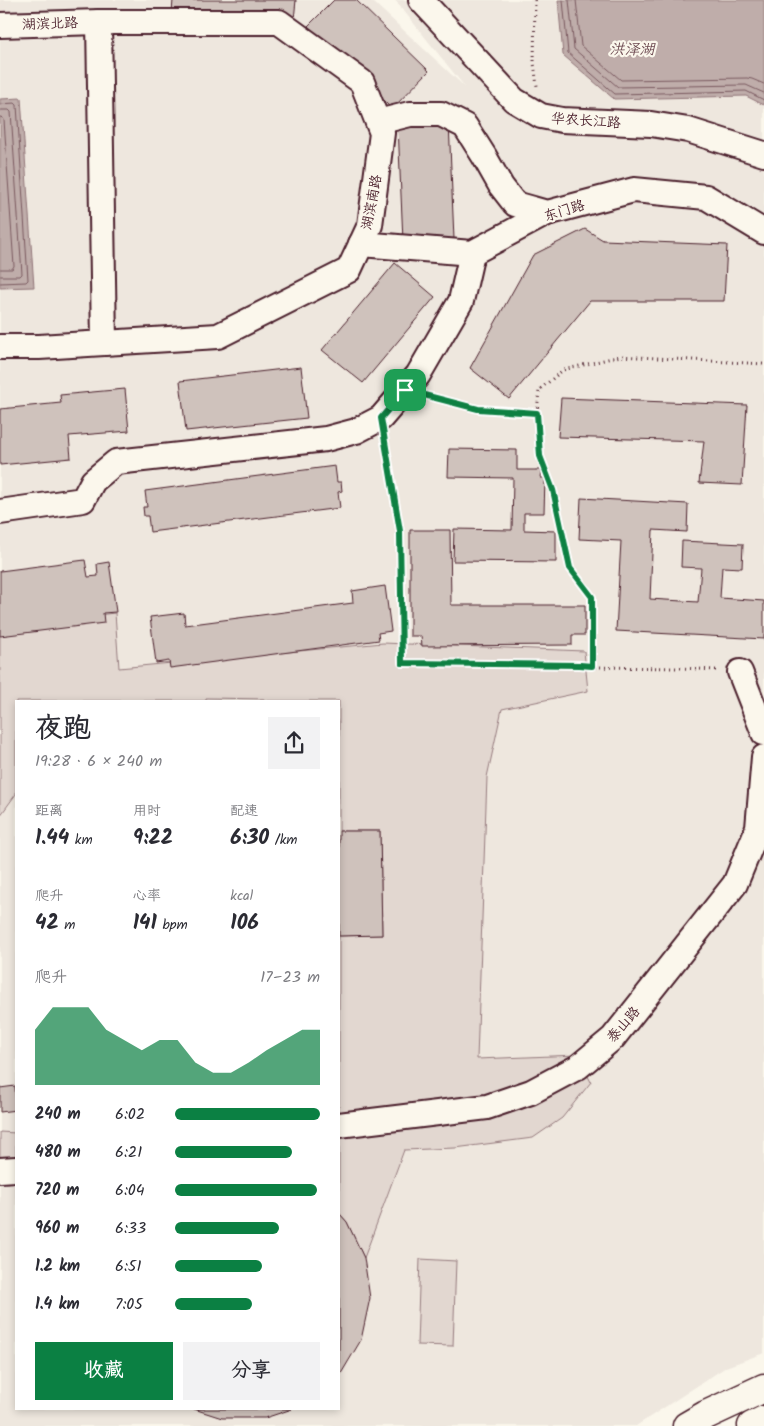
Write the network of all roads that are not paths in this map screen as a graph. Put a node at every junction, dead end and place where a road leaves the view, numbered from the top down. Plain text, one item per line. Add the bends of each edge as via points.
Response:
1 (421, 0) edge
2 (99, 22) junction
3 (0, 25) edge
4 (378, 122) junction
5 (764, 154) edge
6 (547, 213) junction
7 (758, 225) edge
8 (361, 244) junction
9 (472, 253) junction
10 (104, 343) junction
11 (0, 346) edge
12 (0, 512) edge
13 (740, 672) road end
14 (764, 733) edge
15 (764, 757) edge
16 (340, 1125) edge
17 (15, 1169) edge
18 (0, 1170) edge
19 (764, 1388) edge
20 (764, 1420) edge
21 (687, 1426) edge
22 (752, 1426) edge

1 - 5 street, 华农长江路 via 514,100 541,116 688,130
2 - 3 street, 湖滨北路
2 - 4 street, 湖滨南路 via 279,22 362,82
2 - 10 street
4 - 6 street via 410,114 441,114 465,126 515,204
4 - 8 street, 湖滨南路 via 382,133 370,225
6 - 7 street, 东门路 via 634,190 706,197
6 - 9 street, 东门路
8 - 9 street
8 - 10 street, 湖滨南路 via 349,270 218,336
9 - 12 street via 461,301 418,375 381,418 356,431 326,439 116,462 93,481 82,500
10 - 11 street, 湖滨南路
13 - 14 street
15 - 16 street, 泰山路 via 758,828 735,884 613,1038 578,1067 531,1092 487,1107
17 - 18 street
19 - 21 main road
20 - 22 main road

